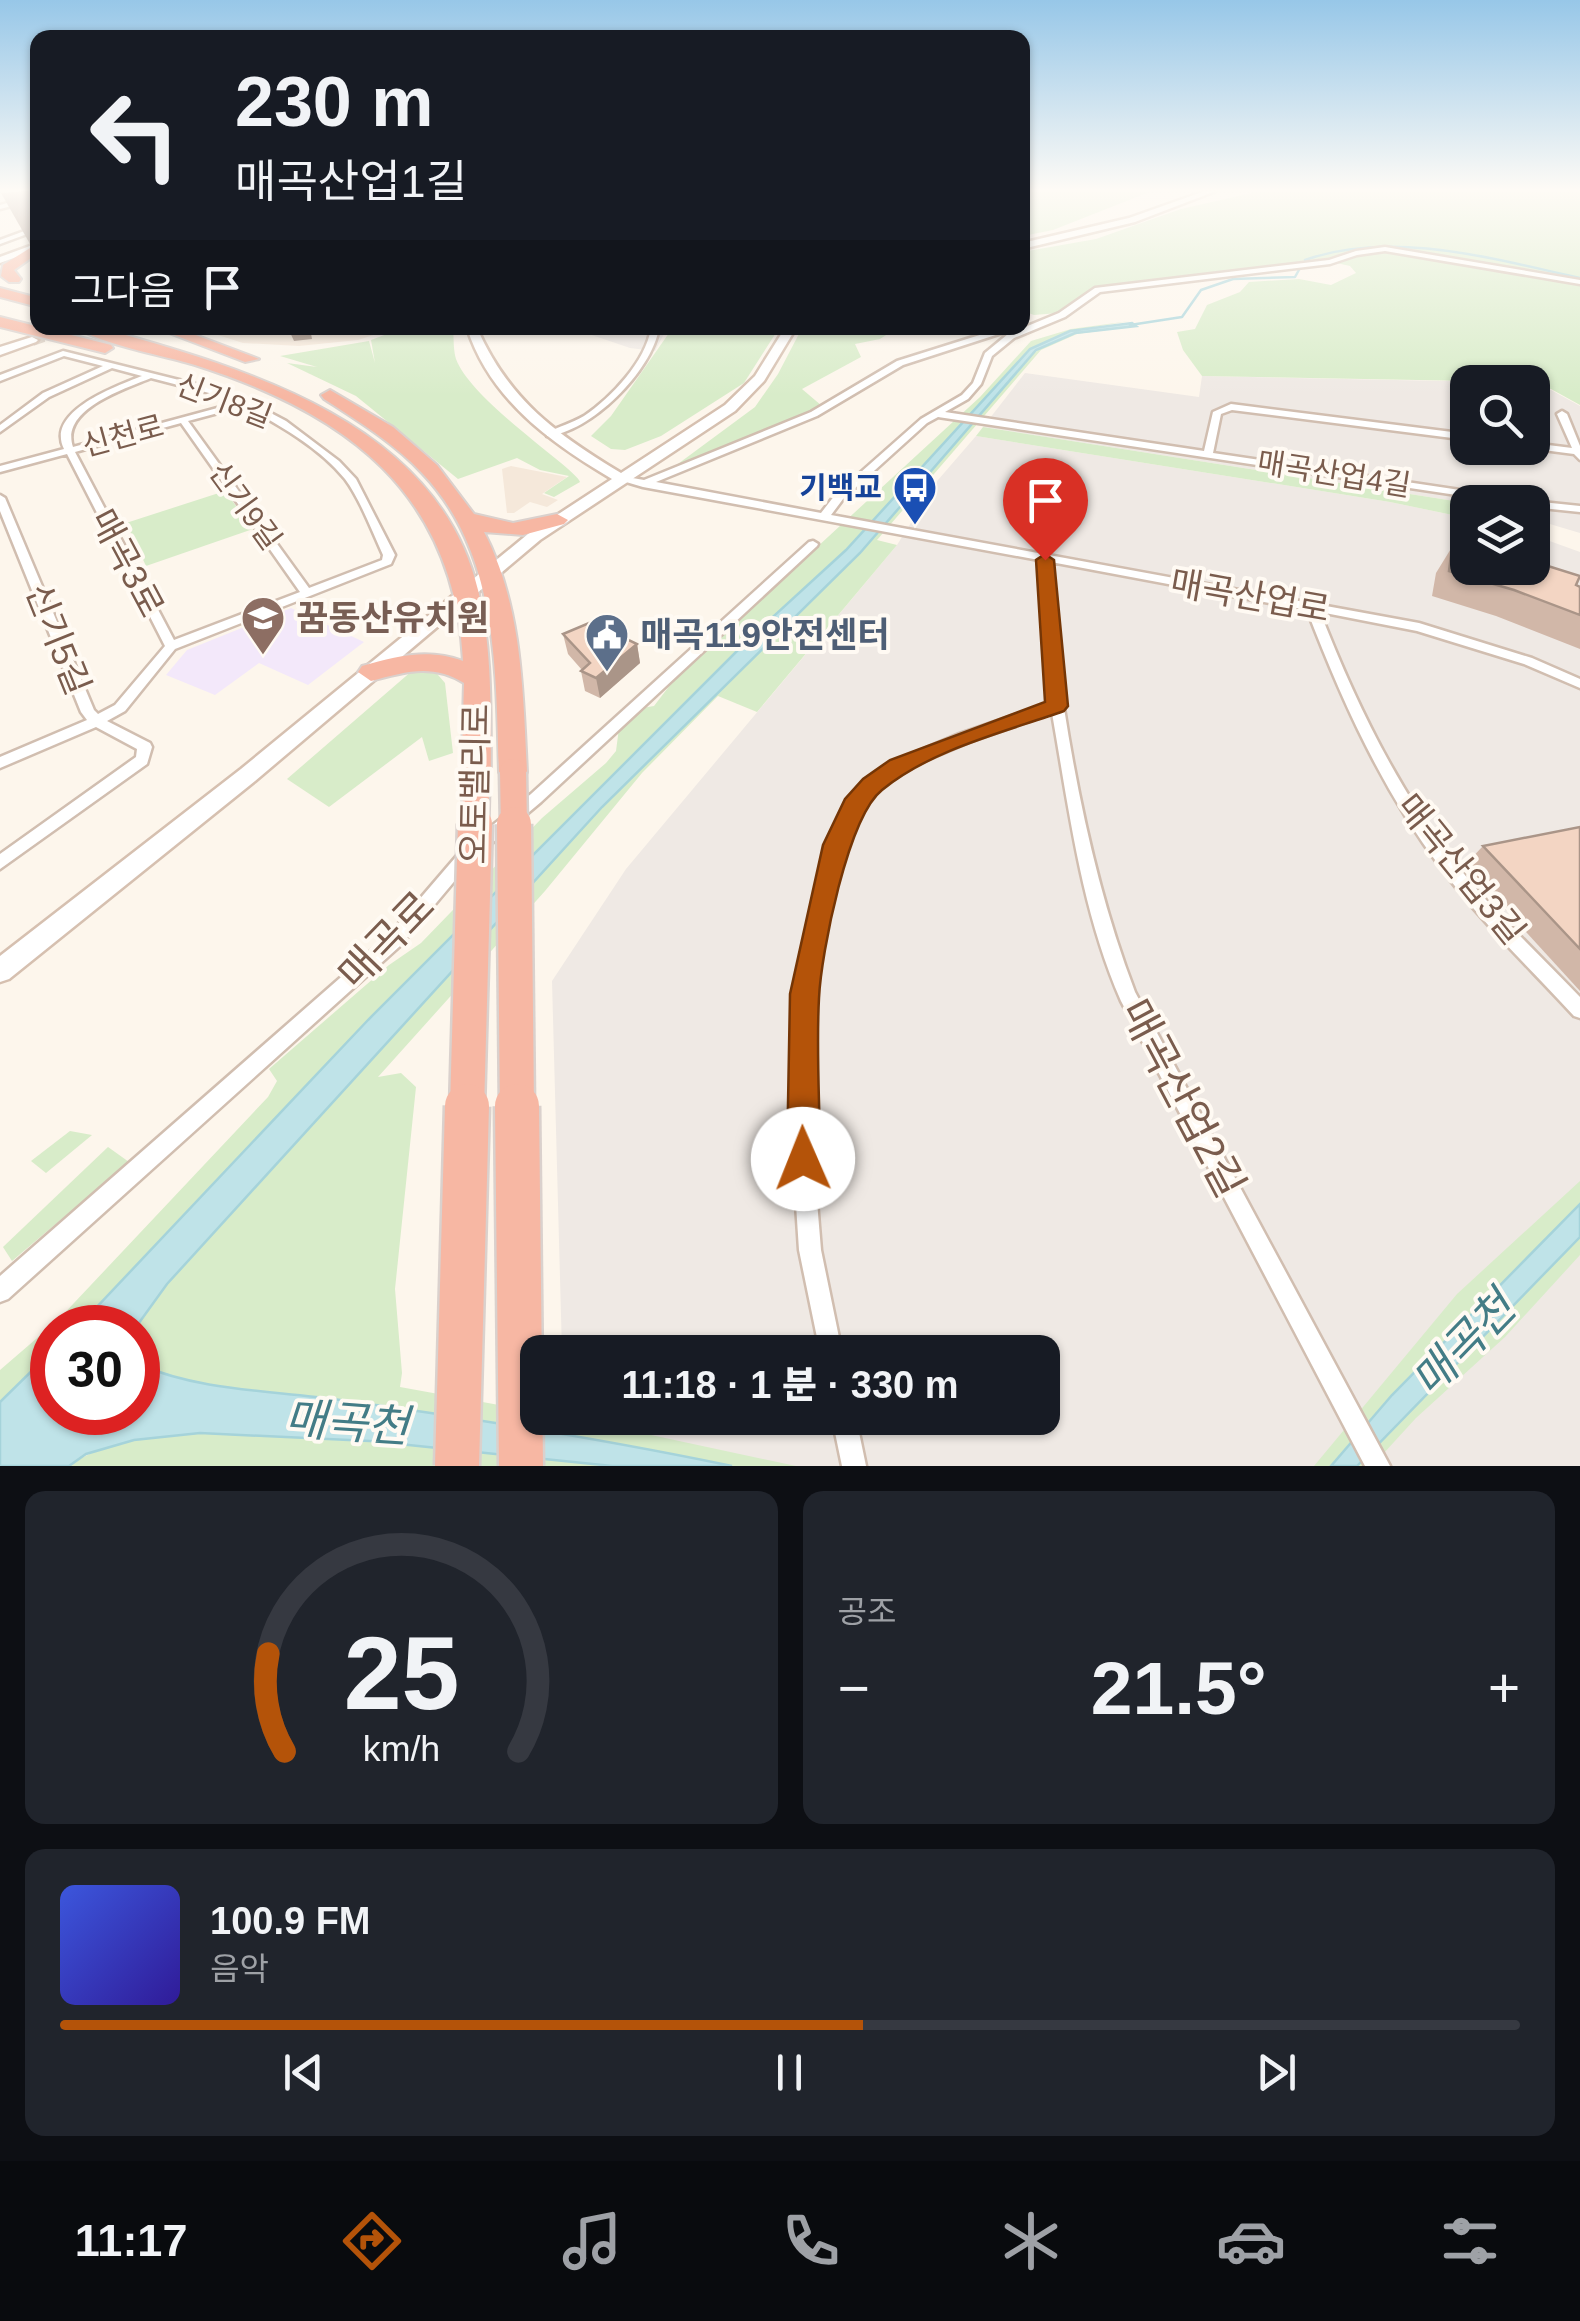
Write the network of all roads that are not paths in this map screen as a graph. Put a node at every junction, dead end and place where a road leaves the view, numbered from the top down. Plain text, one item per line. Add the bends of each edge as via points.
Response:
1 (20, 259) edge
2 (1338, 259) edge
3 (1454, 259) edge
4 (7, 278) edge
5 (1580, 282) edge
6 (0, 292) edge
7 (30, 301) edge
8 (0, 302) edge
9 (30, 311) tunnel mouth
10 (1062, 314) junction
11 (0, 322) edge
12 (1030, 322) edge
13 (1030, 328) edge
14 (30, 329) tunnel mouth
15 (52, 335) edge
16 (113, 335) edge
17 (146, 335) edge
18 (185, 335) edge
19 (475, 335) edge
20 (654, 335) edge
21 (786, 335) edge
22 (986, 335) edge
23 (1013, 335) edge
24 (32, 340) tunnel mouth
25 (0, 352) edge
26 (110, 365) junction
27 (264, 374) junction
28 (151, 375) junction
29 (0, 378) edge
30 (245, 403) junction
31 (1562, 414) dead end
32 (942, 415) junction
33 (183, 420) junction
34 (0, 429) edge
35 (550, 434) junction
36 (1450, 435) edge
37 (1550, 449) edge
38 (67, 451) junction
39 (1208, 455) junction
40 (1579, 455) edge
41 (0, 469) edge
42 (620, 479) junction
43 (643, 484) junction
44 (1450, 491) edge
45 (0, 498) edge
46 (1550, 506) edge
47 (1580, 510) edge
48 (823, 518) junction
49 (469, 519) junction
50 (557, 520) junction
51 (813, 544) dead end
52 (1045, 560) junction
53 (492, 570) junction
54 (467, 590) junction
55 (307, 593) junction
56 (1312, 607) junction
57 (172, 646) junction
58 (371, 672) junction
59 (476, 679) junction
60 (1580, 684) edge
61 (1056, 706) junction
62 (96, 722) junction
63 (0, 763) edge
64 (0, 863) edge
65 (0, 972) edge
66 (1580, 1010) edge
67 (0, 1290) edge
68 (828, 1335) edge
69 (848, 1435) edge
70 (854, 1463) edge
71 (457, 1466) edge
72 (520, 1466) edge
73 (1378, 1466) edge

1 - 4 highway
2 - 10 street via 1107,286
3 - 5 street
6 - 7 highway
8 - 9 highway
10 - 12 street
10 - 13 street
11 - 14 highway
15 - 27 highway via 177,366
16 - 27 highway, 오토밸리로
17 - 27 highway, 오토밸리로
18 - 27 highway via 242,354
19 - 35 street via 497,382
20 - 35 street via 606,403
21 - 42 street via 760,378 730,408
22 - 43 street via 900,363 814,414
23 - 32 street via 988,355 977,384
24 - 25 street
26 - 28 street, 신기8길
26 - 29 street, 신기8길 via 56,354
26 - 34 street via 46,395
27 - 49 highway, 오토밸리로 via 334,397 378,425 424,463
27 - 54 highway, 오토밸리로 via 390,463 444,533
28 - 30 street, 신기8길
28 - 38 street via 77,414 65,432
30 - 33 street, 신천로
30 - 55 street, 신기8길 via 336,463 389,555 376,568
31 - 40 street
32 - 39 street, 매곡산업4길
32 - 48 street via 839,497
33 - 38 street, 신천로
33 - 55 street, 신기9길
35 - 42 street
36 - 39 street, 매곡산업4길 via 1231,407 1217,412
37 - 40 street
38 - 41 street, 신천로
38 - 57 street, 매곡3로
39 - 44 street, 매곡산업4길
42 - 43 street
42 - 50 street
43 - 48 street
45 - 62 street, 신기5길
46 - 47 street
48 - 52 street, 매곡산업로
49 - 50 highway via 516,531
49 - 53 highway, 오토밸리로
50 - 53 street
51 - 67 street, 매곡로 via 467,855 394,941
52 - 56 street, 매곡산업로
52 - 61 street, 매곡산업2길
53 - 54 street
53 - 72 highway, 오토밸리로, bridge via 504,619 513,772
54 - 58 street
54 - 59 highway, 오토밸리로
55 - 57 street, 신기8길
56 - 60 street, 매곡산업로 via 1468,640
56 - 66 street, 매곡산업3길 via 1349,700 1412,813 1448,866
57 - 62 street, 매곡3로 via 120,708
58 - 59 highway via 442,660
58 - 65 street
59 - 71 highway, 오토밸리로, bridge
61 - 68 street via 898,766 853,805 836,845 804,994 801,1128 810,1250
61 - 73 street, 매곡산업2길 via 1083,860 1127,995
62 - 63 street, 매곡3로
62 - 64 street via 145,748 142,760
69 - 70 street

